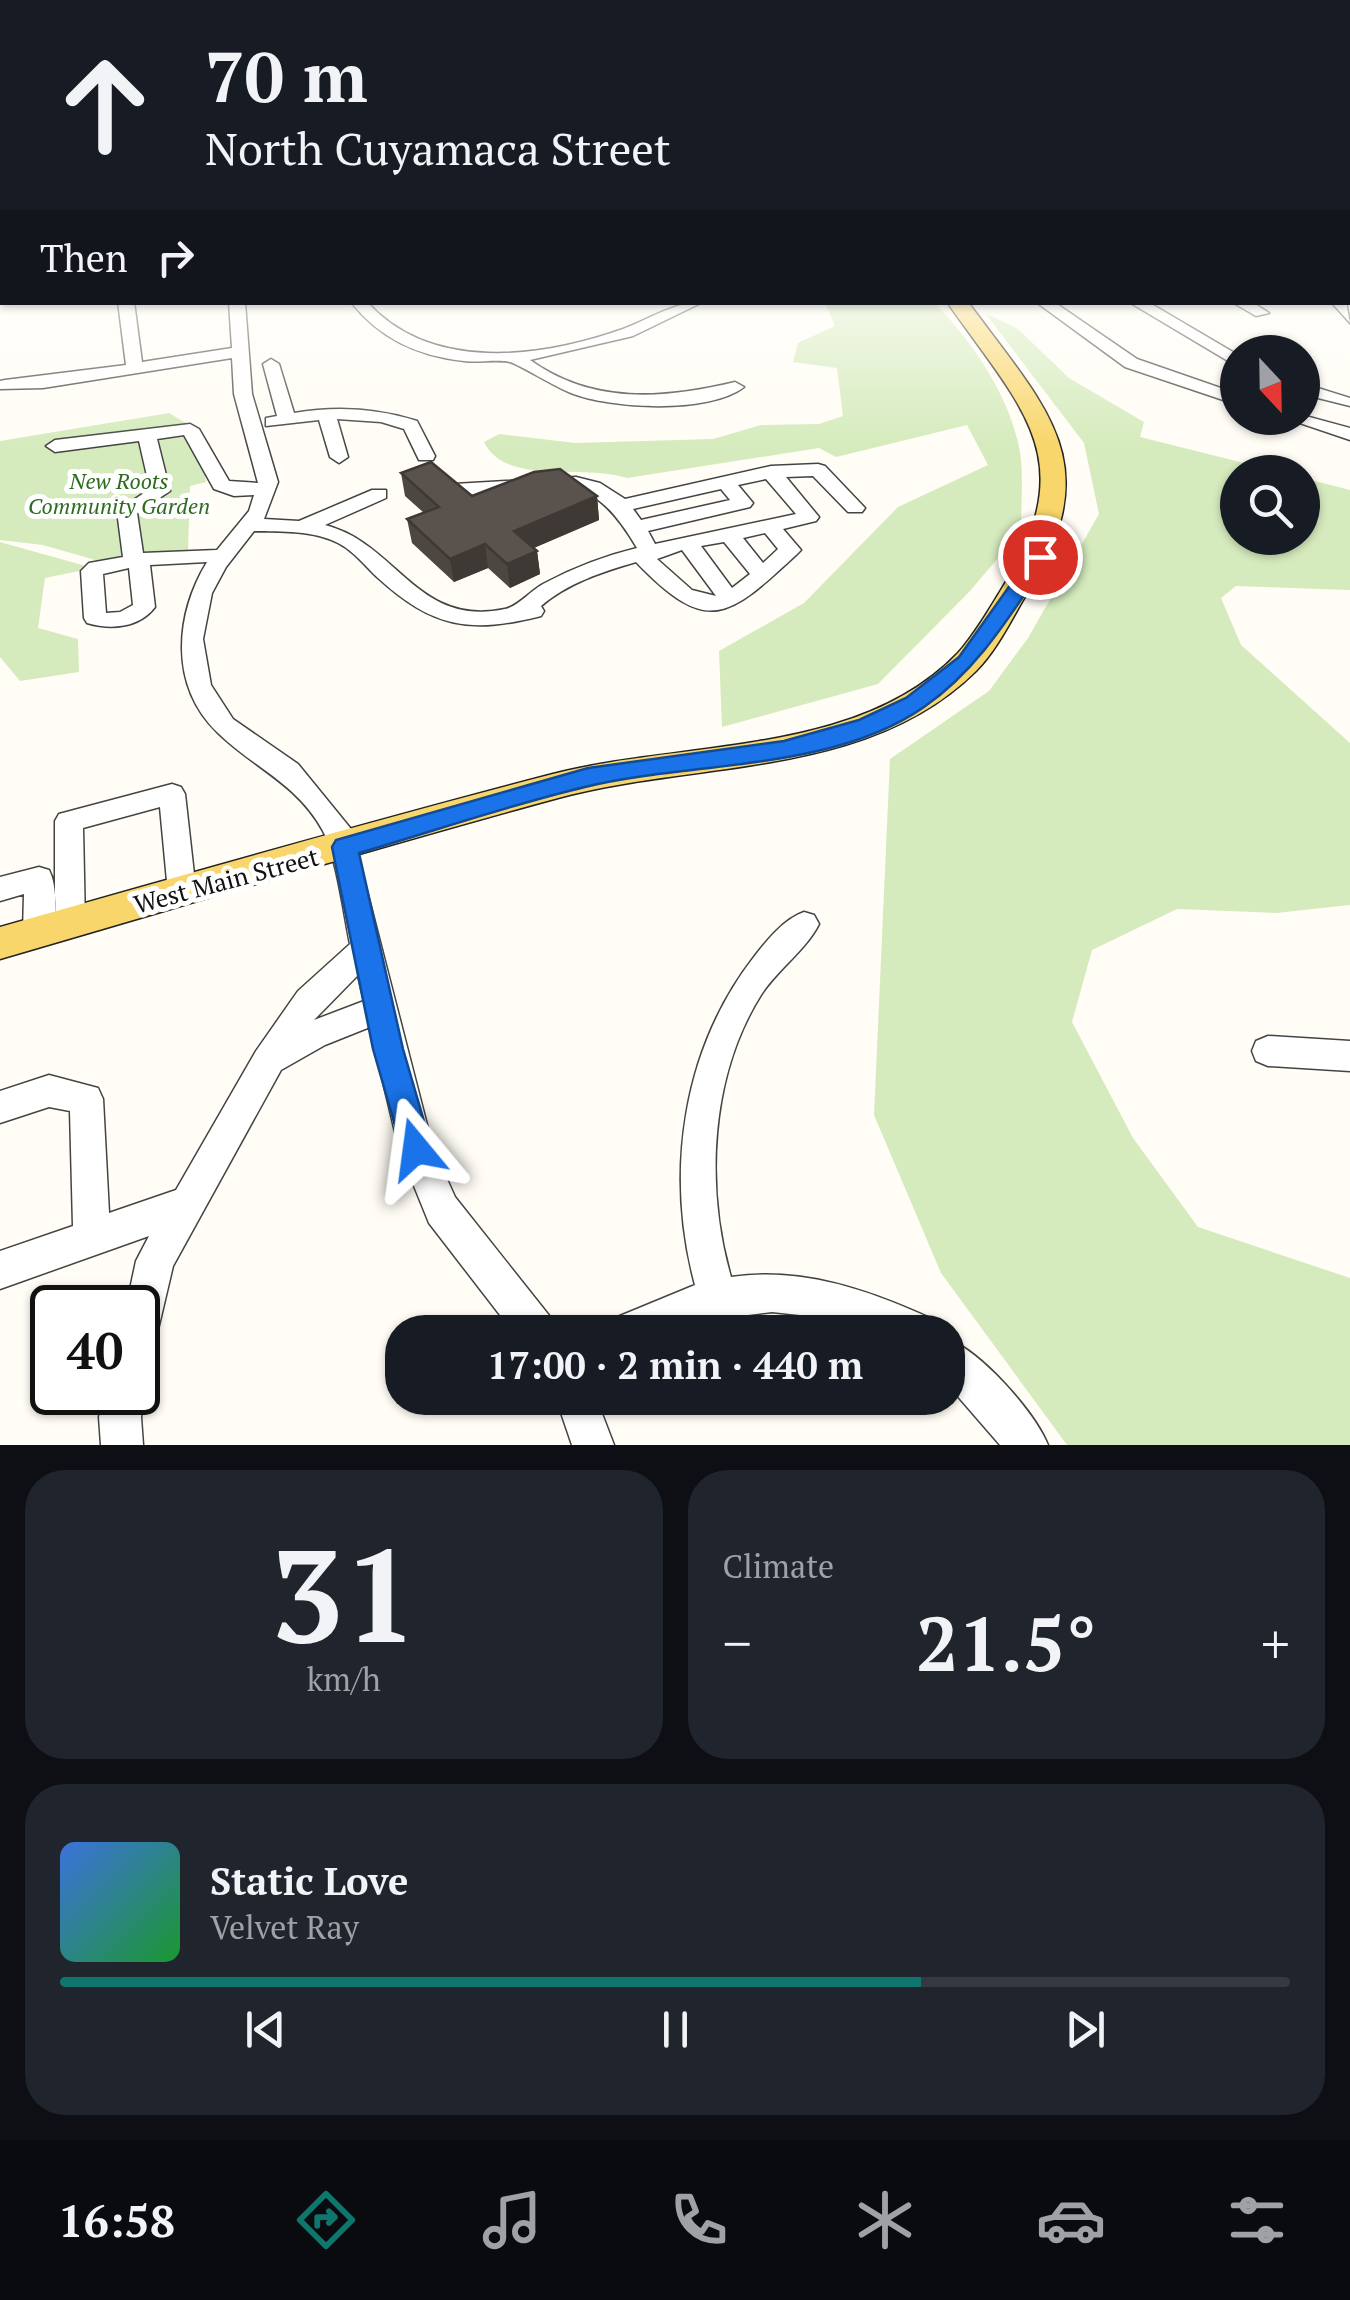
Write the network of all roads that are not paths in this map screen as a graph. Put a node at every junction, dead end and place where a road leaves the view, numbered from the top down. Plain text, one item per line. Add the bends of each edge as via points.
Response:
1 (127, 310) edge
2 (238, 310) edge
3 (366, 310) edge
4 (670, 310) edge
5 (963, 310) edge
6 (1054, 310) edge
7 (1150, 310) edge
8 (1256, 310) edge
9 (1261, 313) dead end
10 (1220, 351) edge
11 (240, 352) junction
12 (517, 356) junction
13 (272, 364) dead end
14 (135, 368) junction
15 (5, 385) dead end
16 (735, 387) dead end
17 (1320, 393) edge
18 (1220, 394) edge
19 (1348, 400) edge
20 (326, 414) junction
21 (286, 419) junction
22 (1320, 425) joint
23 (252, 427) junction
24 (1350, 434) edge
25 (147, 435) junction
26 (55, 446) dead end
27 (338, 456) dead end
28 (426, 456) dead end
29 (771, 472) junction
30 (725, 482) junction
31 (266, 488) junction
32 (461, 488) edge
33 (379, 494) dead end
34 (619, 506) junction
35 (854, 508) dead end
36 (251, 524) junction
37 (304, 526) junction
38 (770, 526) junction
39 (634, 528) junction
40 (730, 535) junction
41 (689, 545) junction
42 (223, 557) junction
43 (647, 557) junction
44 (136, 560) junction
45 (762, 575) junction
46 (731, 601) junction
47 (345, 847) junction
48 (0, 889) edge
49 (182, 892) junction
50 (804, 924) dead end
51 (54, 928) junction
52 (0, 943) edge
53 (366, 948) junction
54 (379, 1009) junction
55 (1268, 1051) dead end
56 (1350, 1056) edge
57 (268, 1062) junction
58 (0, 1107) edge
59 (186, 1204) junction
60 (92, 1238) junction
61 (0, 1270) edge
62 (150, 1285) edge
63 (717, 1297) junction
64 (524, 1315) edge
65 (672, 1315) edge
66 (883, 1315) edge
67 (965, 1375) edge
68 (124, 1415) edge
69 (582, 1415) edge
70 (122, 1445) edge
71 (593, 1445) edge
72 (1027, 1445) edge

1 - 14 street
2 - 11 street
3 - 12 street via 414,344
4 - 12 street via 608,339
5 - 47 main road, West Main Street via 1043,426 1058,468 1058,499 1040,557 980,647 951,677 891,716 813,743 588,777
6 - 18 street via 1131,363
7 - 10 street
8 - 9 street
11 - 14 street
11 - 23 street
12 - 16 street via 526,368 598,400 668,402
13 - 21 street
14 - 15 street
17 - 19 street
19 - 22 street
20 - 21 street
20 - 27 street
20 - 28 street via 411,425
21 - 23 street
22 - 24 street
23 - 31 street
25 - 26 street
25 - 31 street via 190,430 221,485
25 - 44 street via 160,490 127,511
29 - 30 street
29 - 35 street via 818,470
29 - 38 street via 809,517
30 - 34 street
30 - 39 street via 742,503
31 - 36 street
32 - 34 street via 494,493 578,484 600,490
33 - 37 street
34 - 39 street
36 - 37 street
36 - 42 street
37 - 43 street via 350,541 418,604 474,621 520,613
38 - 40 street
38 - 45 street via 790,550
39 - 43 street
40 - 41 street
40 - 45 street
41 - 43 street
41 - 46 street
42 - 44 street via 187,553
42 - 47 street via 201,593 191,639 199,684 224,725 289,770
43 - 46 street via 670,586 699,604
44 - 44 street via 92,571 95,618 108,621 144,607
45 - 46 street
47 - 49 main road, West Main Street
47 - 53 street
48 - 51 street via 39,878
49 - 51 main road, West Main Street
49 - 51 street via 172,794 69,821
50 - 63 street via 771,951 746,986 710,1068 700,1119 700,1224
51 - 52 main road, West Main Street
53 - 54 street
53 - 57 street via 309,1002
54 - 57 street
54 - 64 street via 416,1149 442,1210
55 - 56 street
57 - 59 street
58 - 60 street via 49,1091 86,1099
59 - 60 street
59 - 62 street via 155,1261
60 - 61 street
63 - 65 street
63 - 66 street via 759,1290 820,1296
67 - 72 street
68 - 70 street
69 - 71 street

